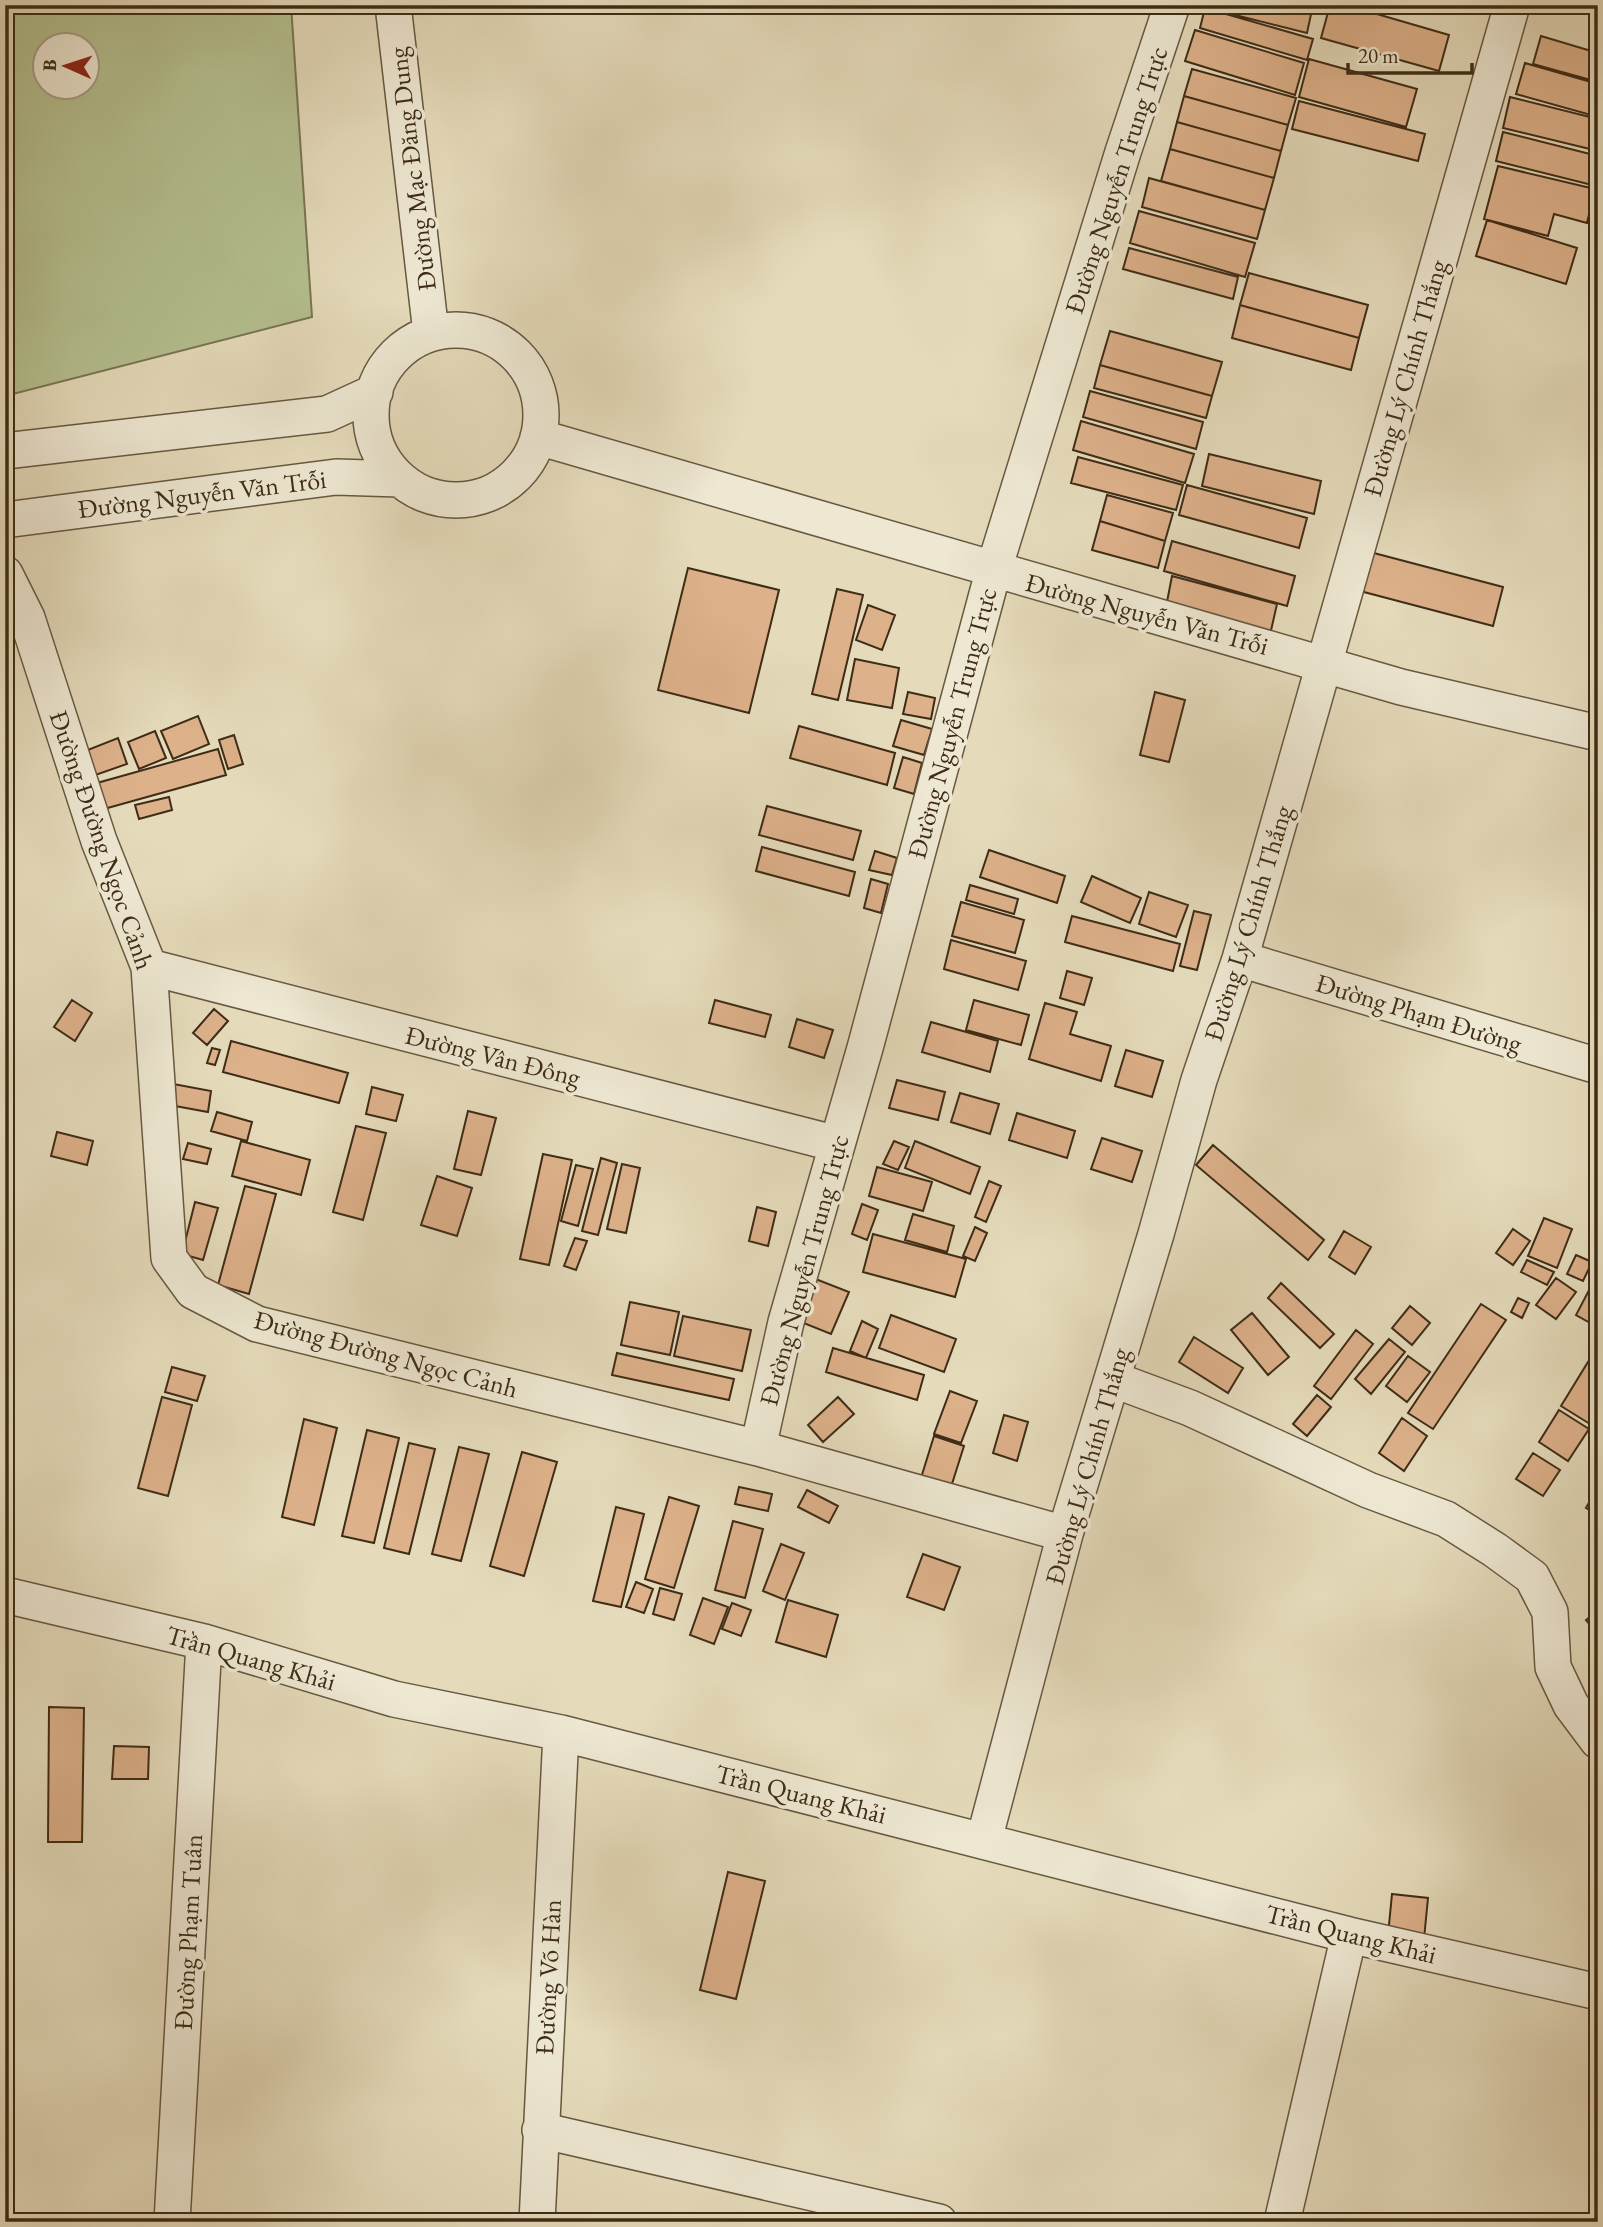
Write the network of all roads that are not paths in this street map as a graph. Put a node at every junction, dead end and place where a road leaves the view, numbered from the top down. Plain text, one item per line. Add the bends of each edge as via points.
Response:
1 (393, 5) edge
2 (1172, 5) edge
3 (1512, 5) edge
4 (431, 333) junction
5 (375, 392) junction
6 (538, 438) junction
7 (5, 452) edge
8 (400, 479) junction
9 (5, 520) edge
10 (993, 572) junction
11 (5, 574) edge
12 (1324, 663) junction
13 (1598, 733) edge
14 (1240, 959) junction
15 (149, 967) junction
16 (1598, 1066) edge
17 (837, 1144) junction
18 (1112, 1379) junction
19 (758, 1448) junction
20 (1065, 1534) junction
21 (5, 1595) edge
22 (204, 1642) junction
23 (561, 1733) junction
24 (1598, 1741) edge
25 (984, 1840) junction
26 (1349, 1935) junction
27 (1598, 1992) edge
28 (540, 2130) junction
29 (172, 2222) edge
30 (537, 2222) edge
31 (939, 2222) edge
32 (1282, 2222) edge

1 - 4 street, Đường Mạc Đăng Dung
2 - 10 street, Đường Nguyễn Trung Trực
3 - 12 street, Đường Lý Chính Thắng
4 - 5 street via 402,348 382,373
4 - 6 street via 467,330 501,342 527,368 540,402
5 - 7 street via 327,414
5 - 8 street via 373,435 386,465
6 - 8 street via 525,467 501,489 471,500 439,499
6 - 10 street, Đường Nguyễn Văn Trỗi
8 - 9 street, Đường Nguyễn Văn Trỗi via 336,477
10 - 12 street, Đường Nguyễn Văn Trỗi
10 - 17 street, Đường Nguyễn Trung Trực
11 - 15 street, Đường Đường Ngọc Cảnh via 27,618 99,841
12 - 13 street, Đường Nguyễn Văn Trỗi via 1401,687
12 - 14 street, Đường Lý Chính Thắng
14 - 16 street, Đường Phạm Đường
14 - 18 street, Đường Lý Chính Thắng via 1199,1080
15 - 17 street, Đường Vân Đông
15 - 19 street, Đường Đường Ngọc Cảnh via 169,1258 193,1291 257,1324
17 - 19 street, Đường Nguyễn Trung Trực via 786,1322
18 - 20 street, Đường Lý Chính Thắng
18 - 24 street via 1446,1519 1532,1577 1550,1612 1553,1667 1571,1705
19 - 20 street, Đường Đường Ngọc Cảnh
20 - 25 street, Đường Lý Chính Thắng
21 - 22 street, Trần Quang Khải
22 - 23 street, Trần Quang Khải via 394,1699
22 - 29 street, Đường Phạm Tuân
23 - 25 street, Trần Quang Khải
23 - 28 street, Đường Võ Hàn
25 - 26 street, Trần Quang Khải
26 - 27 street, Trần Quang Khải
26 - 32 street
28 - 30 street, Đường Võ Hàn
28 - 31 street

